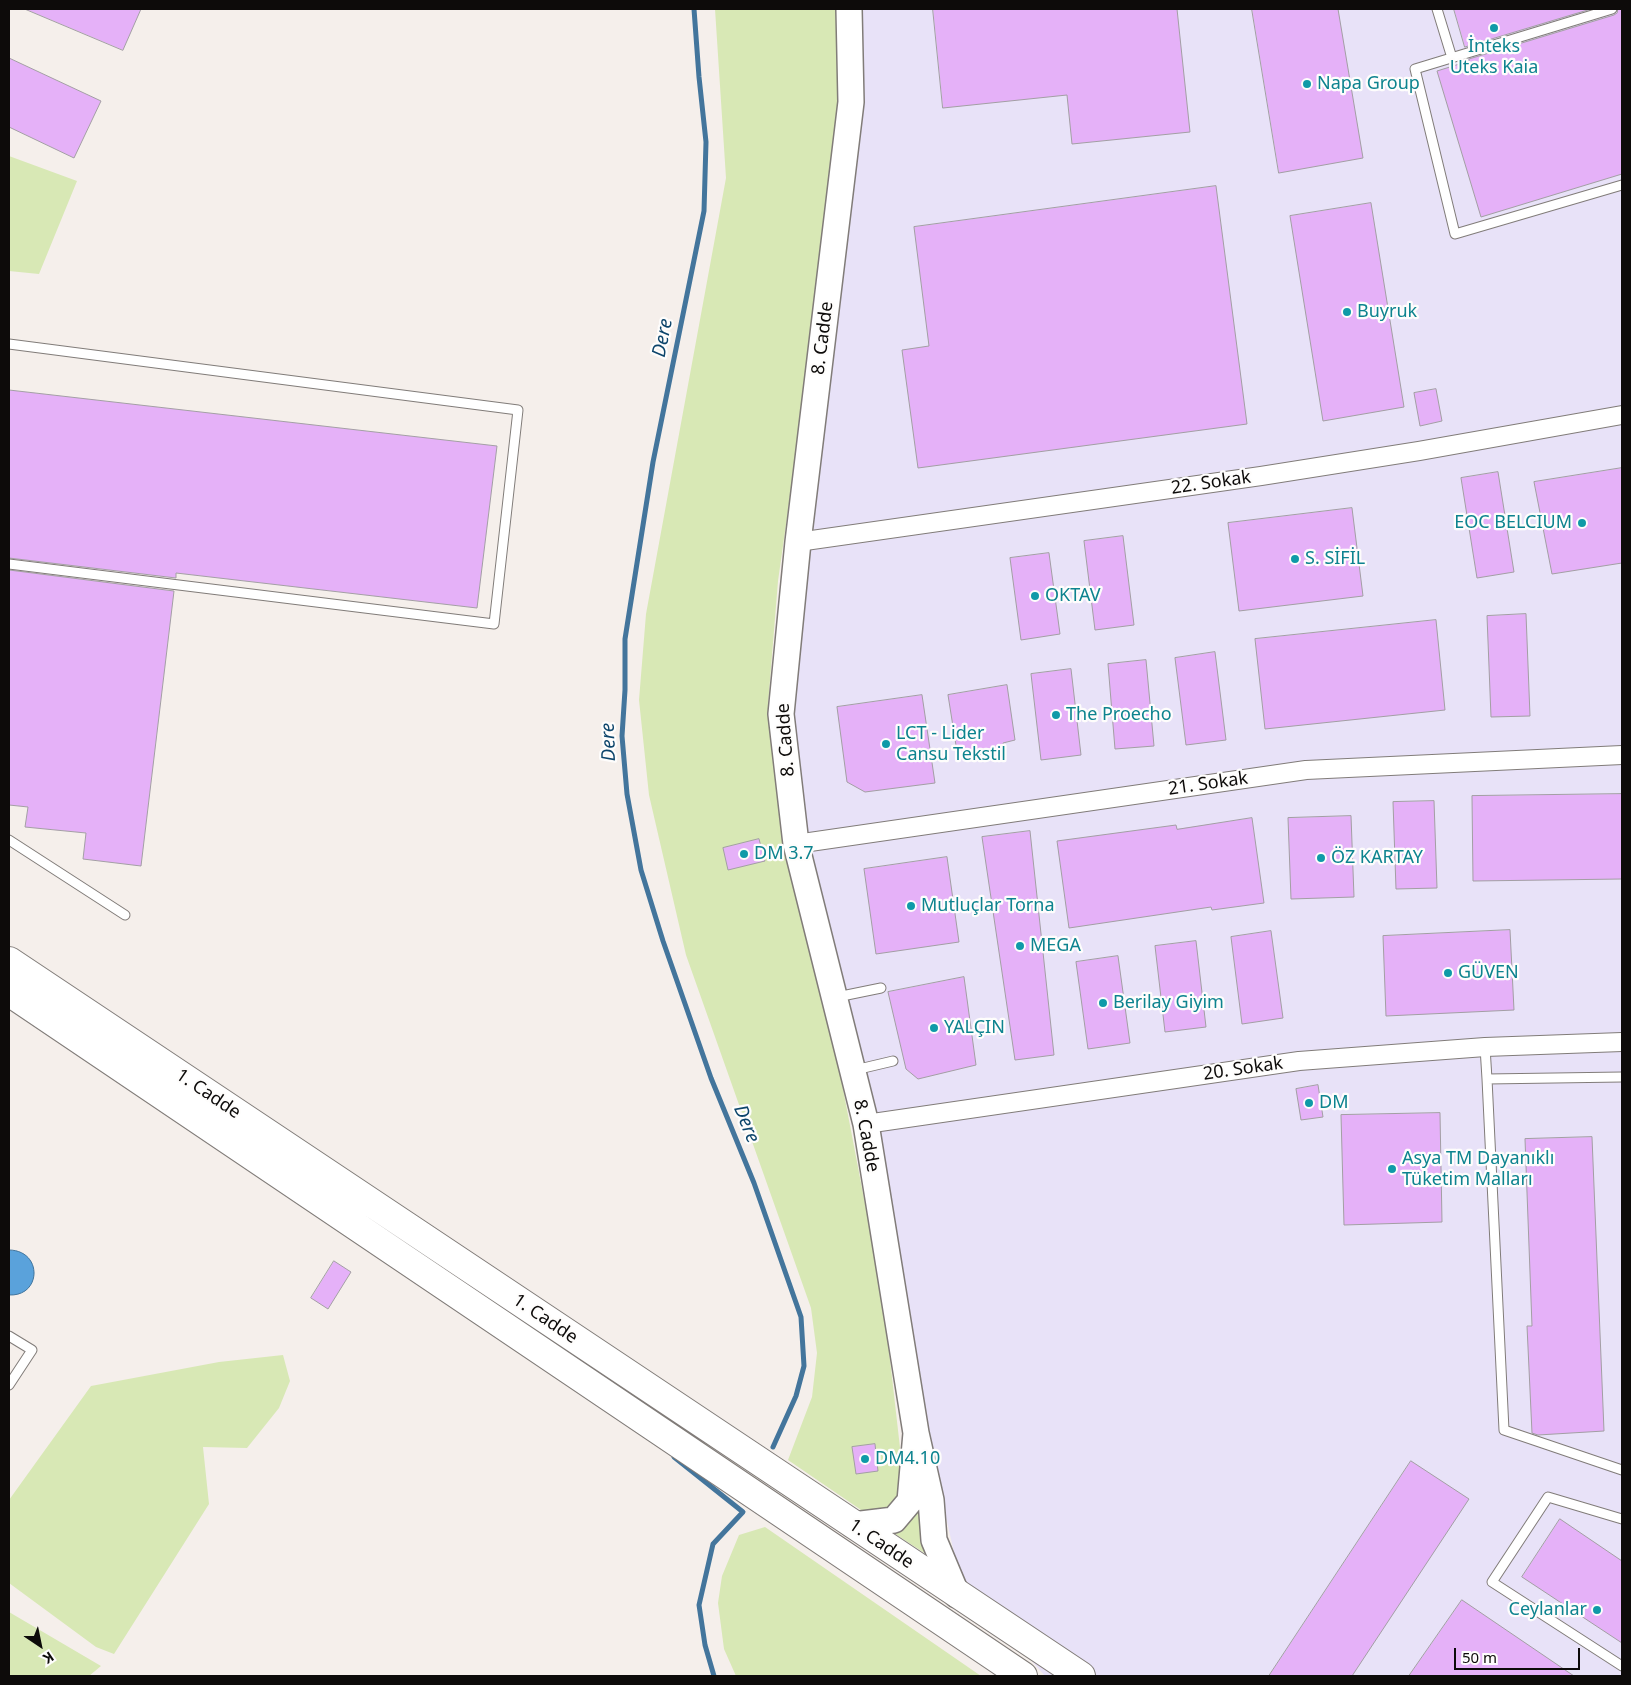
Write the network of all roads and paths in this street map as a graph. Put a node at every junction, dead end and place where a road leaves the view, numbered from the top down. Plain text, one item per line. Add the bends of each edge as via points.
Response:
1 (849, 9) edge
2 (1437, 9) edge
3 (1612, 9) edge
4 (1452, 58) junction
5 (1622, 185) edge
6 (9, 344) edge
7 (1622, 415) edge
8 (798, 542) junction
9 (9, 564) edge
10 (1622, 755) edge
11 (9, 840) edge
12 (796, 844) junction
13 (125, 914) dead end
14 (9, 961) edge
15 (881, 988) dead end
16 (9, 992) edge
17 (834, 998) junction
18 (1622, 1042) edge
19 (1485, 1047) junction
20 (893, 1061) dead end
21 (852, 1071) junction
22 (1622, 1078) edge
23 (1486, 1079) junction
24 (866, 1124) junction
25 (9, 1336) edge
26 (9, 1385) edge
27 (916, 1433) junction
28 (1622, 1470) edge
29 (1622, 1519) edge
30 (853, 1525) junction
31 (957, 1595) junction
32 (1622, 1666) edge
33 (1023, 1676) edge
34 (1081, 1676) edge

1 - 8 street, 8. Cadde via 851,102
2 - 4 lane
3 - 4 lane
4 - 5 lane via 1415,70 1455,234
6 - 9 lane via 518,410 494,624
7 - 8 street, 22. Sokak via 1261,476
8 - 12 street, 8. Cadde via 782,714
10 - 12 street, 21. Sokak via 1306,770
11 - 13 lane
12 - 17 street, 8. Cadde
14 - 30 main road, 1. Cadde
15 - 17 lane
16 - 33 main road, 1. Cadde
17 - 21 street, 8. Cadde
18 - 19 street, 20. Sokak
19 - 23 lane
19 - 24 street, 20. Sokak via 1299,1061
20 - 21 lane
21 - 24 street, 8. Cadde
22 - 23 lane
23 - 28 lane via 1504,1430
24 - 27 street, 8. Cadde
25 - 26 lane via 32,1350
27 - 30 street, 8. Cadde via 910,1501 894,1520
27 - 31 street, 8. Cadde via 931,1500 934,1540
29 - 32 lane via 1548,1497 1492,1582
30 - 31 main road, 1. Cadde
31 - 34 main road, 1. Cadde

